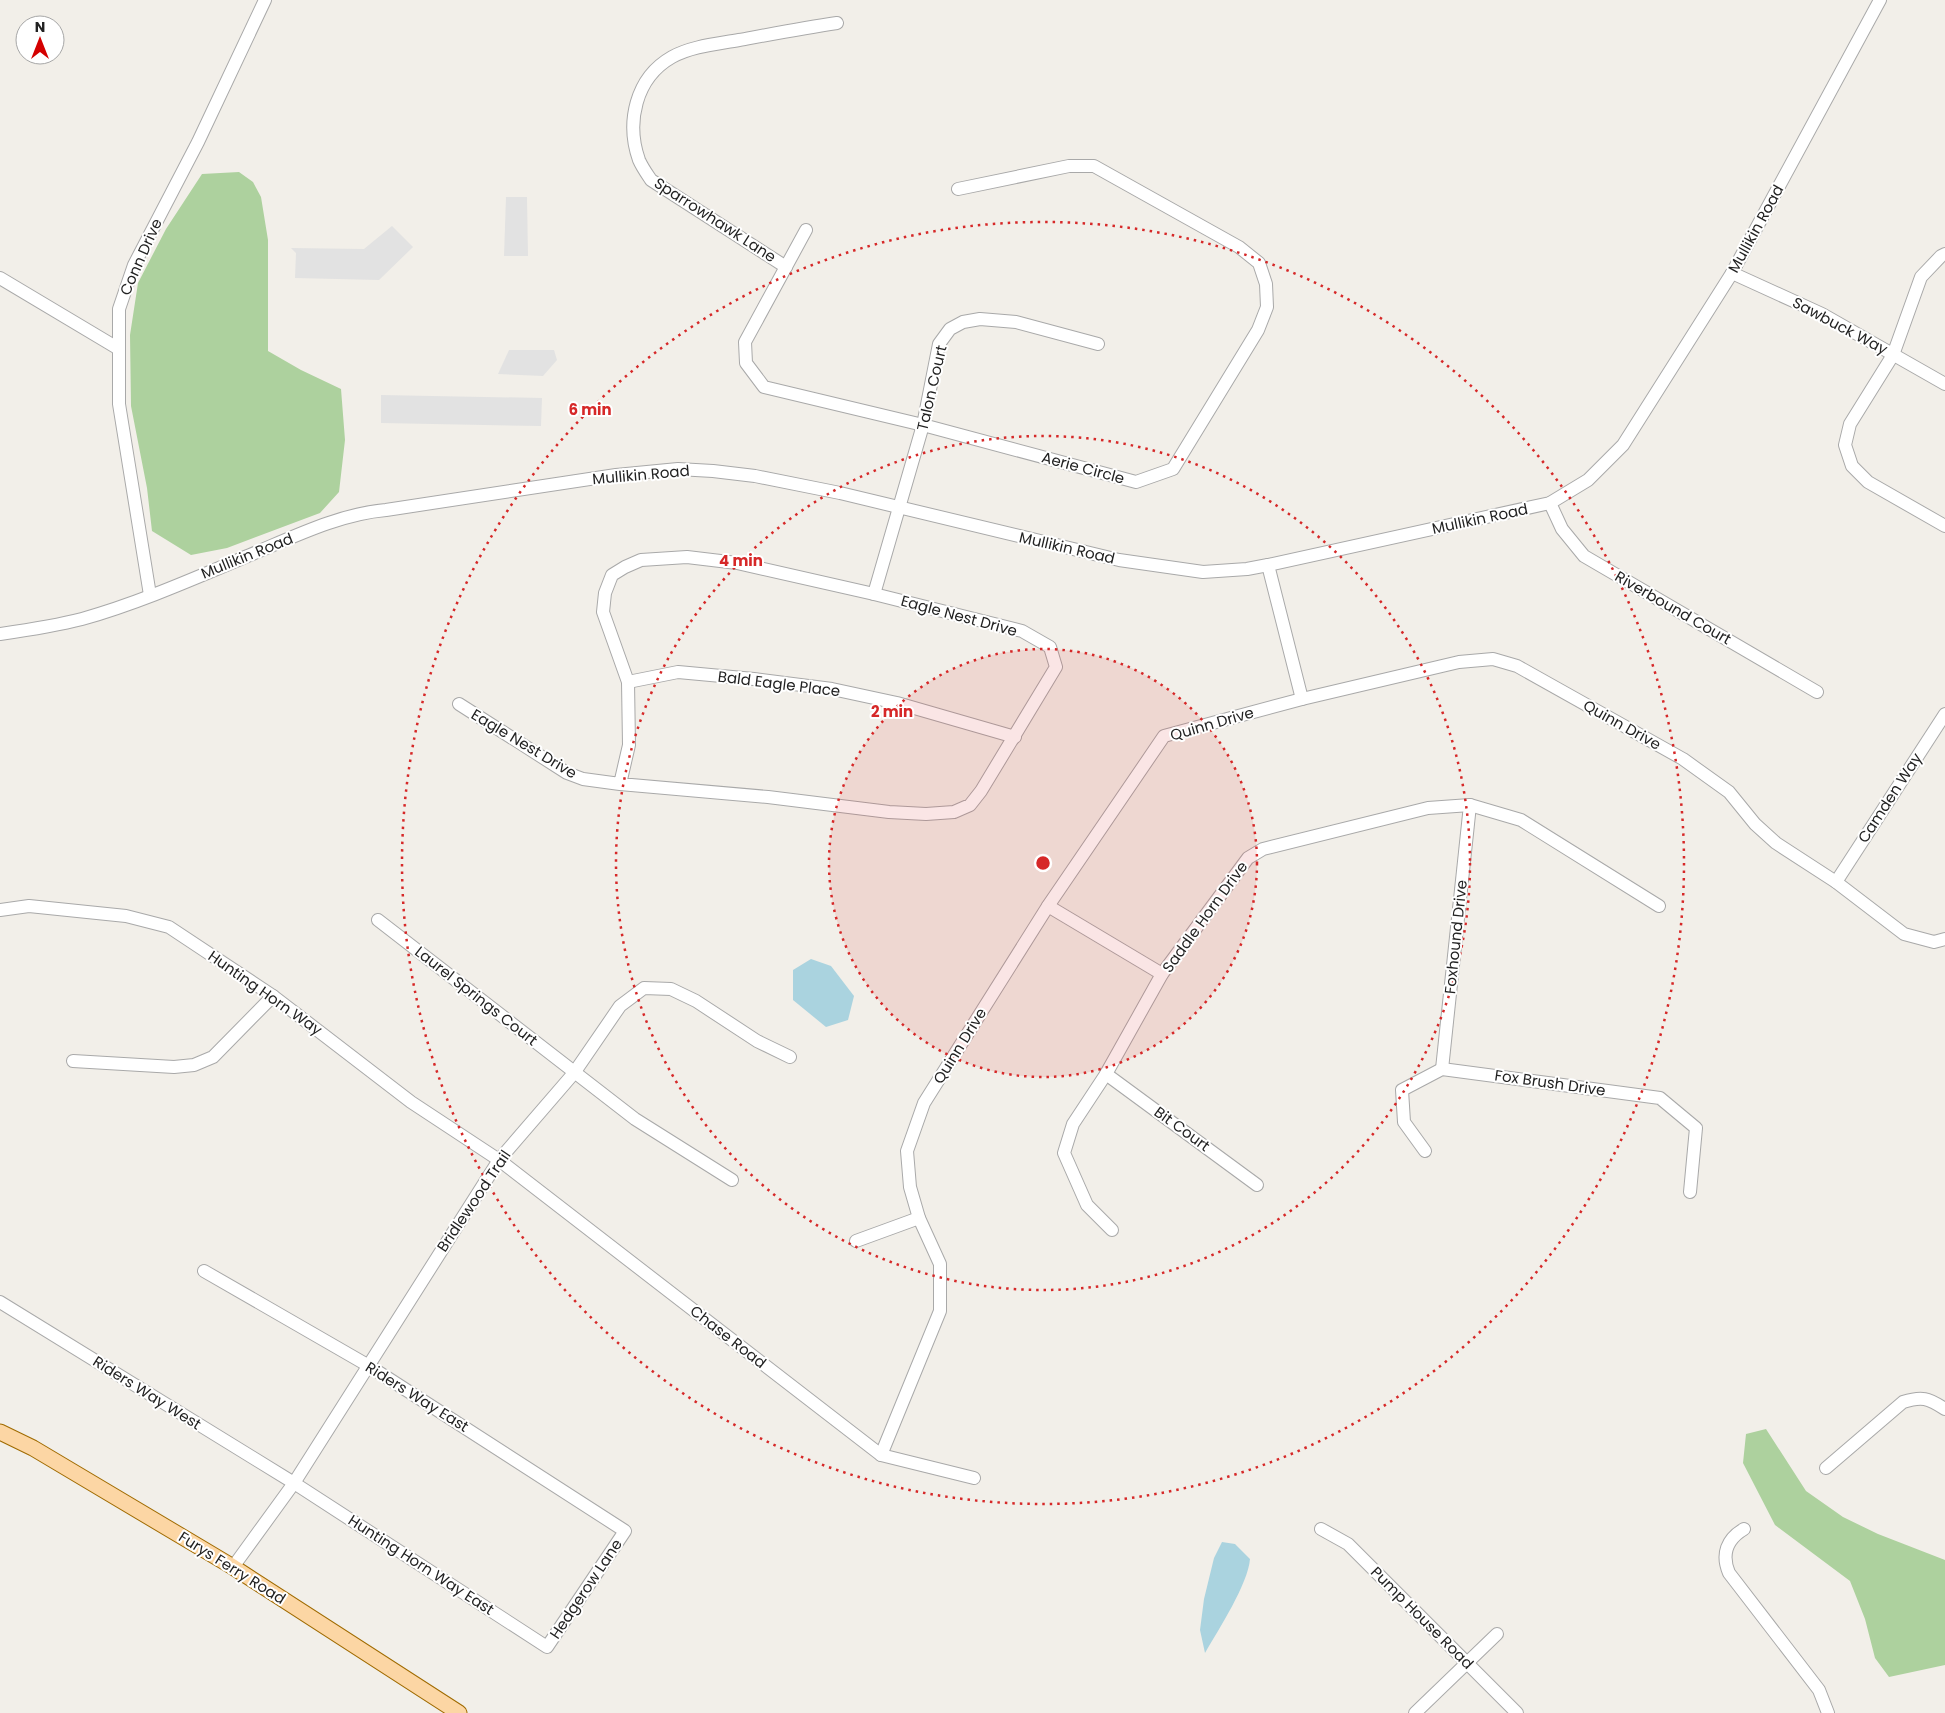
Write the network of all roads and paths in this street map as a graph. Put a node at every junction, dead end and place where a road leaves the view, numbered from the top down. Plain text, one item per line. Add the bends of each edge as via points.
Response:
1 (265, 0) edge
2 (1880, 0) edge
3 (837, 23) dead end
4 (958, 189) dead end
5 (806, 230) dead end
6 (1945, 254) edge
7 (786, 267) junction
8 (1732, 273) junction
9 (0, 278) edge
10 (1098, 344) dead end
11 (118, 350) junction
12 (1893, 355) junction
13 (1945, 384) edge
14 (923, 425) junction
15 (1550, 503) junction
16 (899, 508) junction
17 (1945, 526) edge
18 (1268, 565) junction
19 (874, 594) junction
20 (150, 595) junction
21 (0, 634) edge
22 (628, 682) junction
23 (1817, 692) dead end
24 (1302, 699) junction
25 (459, 704) dead end
26 (1945, 714) edge
27 (1015, 737) junction
28 (620, 784) junction
29 (1470, 805) junction
30 (1836, 882) junction
31 (1048, 906) junction
32 (1659, 906) dead end
33 (0, 910) edge
34 (378, 920) dead end
35 (1945, 938) edge
36 (1162, 974) junction
37 (273, 996) junction
38 (790, 1057) dead end
39 (73, 1060) dead end
40 (1442, 1068) junction
41 (574, 1073) junction
42 (1106, 1074) junction
43 (1425, 1151) dead end
44 (499, 1160) junction
45 (732, 1180) dead end
46 (1257, 1185) dead end
47 (1690, 1192) dead end
48 (920, 1218) junction
49 (1112, 1230) dead end
50 (856, 1241) dead end
51 (204, 1271) dead end
52 (0, 1302) edge
53 (369, 1366) junction
54 (1945, 1409) edge
55 (0, 1432) edge
56 (881, 1455) junction
57 (1826, 1468) dead end
58 (974, 1478) dead end
59 (294, 1483) junction
60 (1322, 1529) dead end
61 (1744, 1529) dead end
62 (625, 1531) joint
63 (233, 1567) junction
64 (1496, 1634) dead end
65 (547, 1647) joint
66 (1467, 1662) junction
67 (459, 1713) edge
68 (1415, 1713) edge
69 (1517, 1713) edge
70 (1828, 1713) edge

1 - 11 street, Conn Drive via 198,142 134,265 118,309
2 - 8 street, Mullikin Road
3 - 7 street, Sparrowhawk Lane via 696,48 672,57 650,76 637,99 632,121 640,162 651,180
4 - 14 street, Aerie Circle via 1069,166 1094,166 1239,247 1259,263 1266,284 1267,306 1258,330 1173,469 1136,482
5 - 7 street, Aerie Circle
6 - 12 street via 1921,277
7 - 14 street, Aerie Circle via 745,342 746,363 764,387
8 - 12 street, Sawbuck Way via 1822,314
8 - 15 street, Mullikin Road via 1623,445 1588,480
9 - 11 street
10 - 14 street, Talon Court via 1016,322 980,319 963,322 950,329 939,344
11 - 20 street, Conn Drive via 118,404
12 - 13 street, Sawbuck Way
12 - 17 street via 1850,424 1845,445 1852,466 1868,482
14 - 16 street, Talon Court
15 - 18 street, Mullikin Road
15 - 23 street, Riverbound Court via 1562,529 1584,556
16 - 18 street, Mullikin Road via 1119,560 1203,572
16 - 19 street, Talon Court
16 - 20 street, Mullikin Road via 840,493 721,472 678,469 616,475 366,512 309,531
18 - 24 street
19 - 22 street, Eagle Nest Drive via 738,563 686,557 641,560 612,575 603,612
19 - 27 street, Eagle Nest Drive via 1022,631 1050,647 1056,667
20 - 21 street, Mullikin Road via 83,619
22 - 27 street, Bald Eagle Place via 678,672 832,689 897,703
22 - 28 street, Eagle Nest Drive via 629,745
24 - 30 street, Quinn Drive via 1459,662 1493,660 1517,666 1683,759 1729,792 1755,824 1776,843
24 - 31 street, Quinn Drive via 1164,736
25 - 28 street, Eagle Nest Drive via 567,773 583,779
26 - 30 street, Camden Way
27 - 28 street, Eagle Nest Drive via 970,805 954,812 889,812
29 - 32 street, Saddle Horn Drive via 1520,820
29 - 36 street, Saddle Horn Drive via 1428,808 1263,850 1248,858
29 - 40 street, Foxhound Drive
30 - 35 street, Quinn Drive via 1904,934 1934,942
31 - 36 street
31 - 48 street, Quinn Drive via 924,1103 907,1151 910,1187
33 - 37 street, Hunting Horn Way via 29,906 126,916 169,927
34 - 41 street, Laurel Springs Court
36 - 42 street, Saddle Horn Drive
37 - 39 street via 213,1057 194,1065 174,1067
37 - 44 street, Hunting Horn Way via 411,1102
38 - 41 street, Bridlewood Trail via 757,1041 696,1001 670,989 644,988 620,1006
40 - 43 street via 1402,1090 1404,1122
40 - 47 street, Fox Brush Drive via 1660,1098 1696,1128
41 - 44 street, Bridlewood Trail
41 - 45 street, Laurel Springs Court via 635,1120
42 - 46 street, Bit Court
42 - 49 street, Saddle Horn Drive via 1073,1124 1064,1153 1087,1205
44 - 53 street, Bridlewood Trail
44 - 56 street, Chase Road
48 - 50 street
48 - 56 street, Quinn Drive via 940,1264 940,1311
51 - 53 street, Riders Way East
52 - 59 street, Riders Way West
53 - 59 street, Bridlewood Trail
53 - 62 street, Riders Way East
54 - 57 street via 1918,1397 1903,1402
55 - 63 main road, Furys Ferry Road
56 - 58 street, Chase Road
59 - 63 street, Bridlewood Trail
59 - 65 street, Hunting Horn Way East
60 - 66 street, Pump House Road via 1348,1544
61 - 70 street via 1731,1538 1727,1547 1729,1572 1819,1690
62 - 65 street, Hedgerow Lane
63 - 67 main road, Furys Ferry Road
64 - 66 street
66 - 68 street
66 - 69 street, Pump House Road

